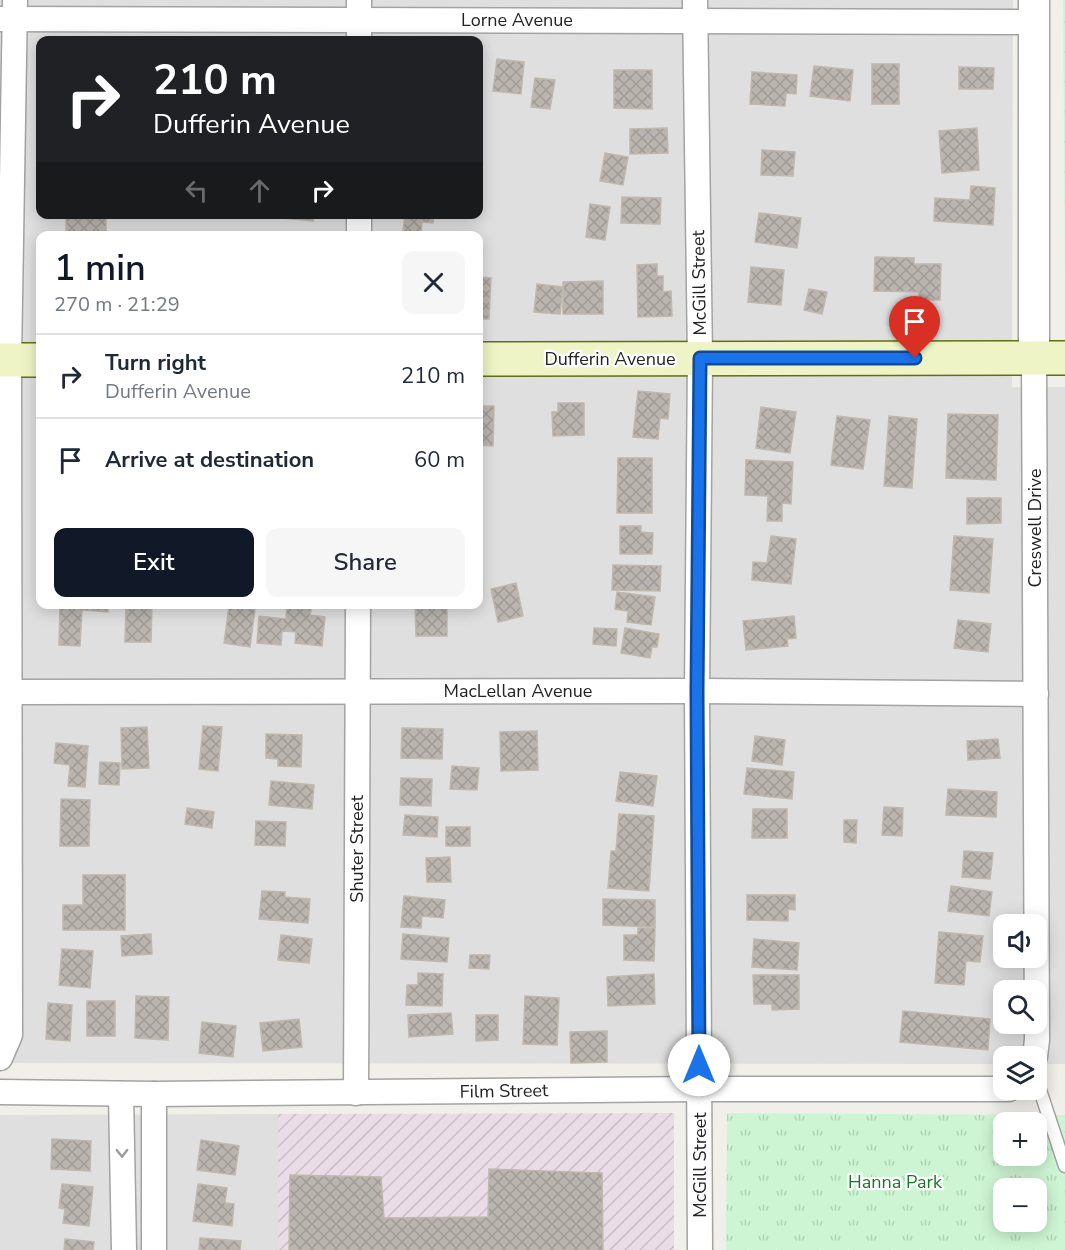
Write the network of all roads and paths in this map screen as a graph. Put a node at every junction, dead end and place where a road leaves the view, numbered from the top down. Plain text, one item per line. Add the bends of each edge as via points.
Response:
1 (695, 11) edge
2 (1034, 11) edge
3 (10, 13) edge
4 (359, 20) edge
5 (700, 358) junction
6 (1050, 358) edge
7 (483, 359) edge
8 (16, 360) edge
9 (358, 609) edge
10 (697, 691) junction
11 (5, 692) edge
12 (358, 692) junction
13 (1036, 694) junction
14 (1036, 1046) edge
15 (0, 1058) edge
16 (700, 1089) junction
17 (993, 1089) edge
18 (0, 1092) edge
19 (356, 1092) junction
20 (121, 1094) junction
21 (154, 1095) junction
22 (1043, 1100) edge
23 (1065, 1166) edge
24 (124, 1250) edge
25 (154, 1250) edge
26 (700, 1250) edge

1 - 2 street, Lorne Avenue
1 - 4 street, Lorne Avenue
1 - 5 street, McGill Street
2 - 6 street, Creswell Drive
3 - 4 street, Lorne Avenue
3 - 8 street
5 - 6 main road, Dufferin Avenue
5 - 7 main road, Dufferin Avenue
5 - 10 street, McGill Street
6 - 13 street, Creswell Drive
8 - 11 street
9 - 12 street, Shuter Street
10 - 12 street, MacLellan Avenue
10 - 13 street, MacLellan Avenue
10 - 16 street, McGill Street
11 - 12 street, MacLellan Avenue
11 - 15 street via 10,1035
12 - 19 street, Shuter Street
13 - 14 street, Creswell Drive
16 - 17 street, Film Street
16 - 19 street, Film Street
16 - 26 street, McGill Street
18 - 20 street, Film Street
19 - 21 street, Film Street
20 - 21 street, Film Street
20 -> 24 street
21 - 25 street
22 - 23 lane

